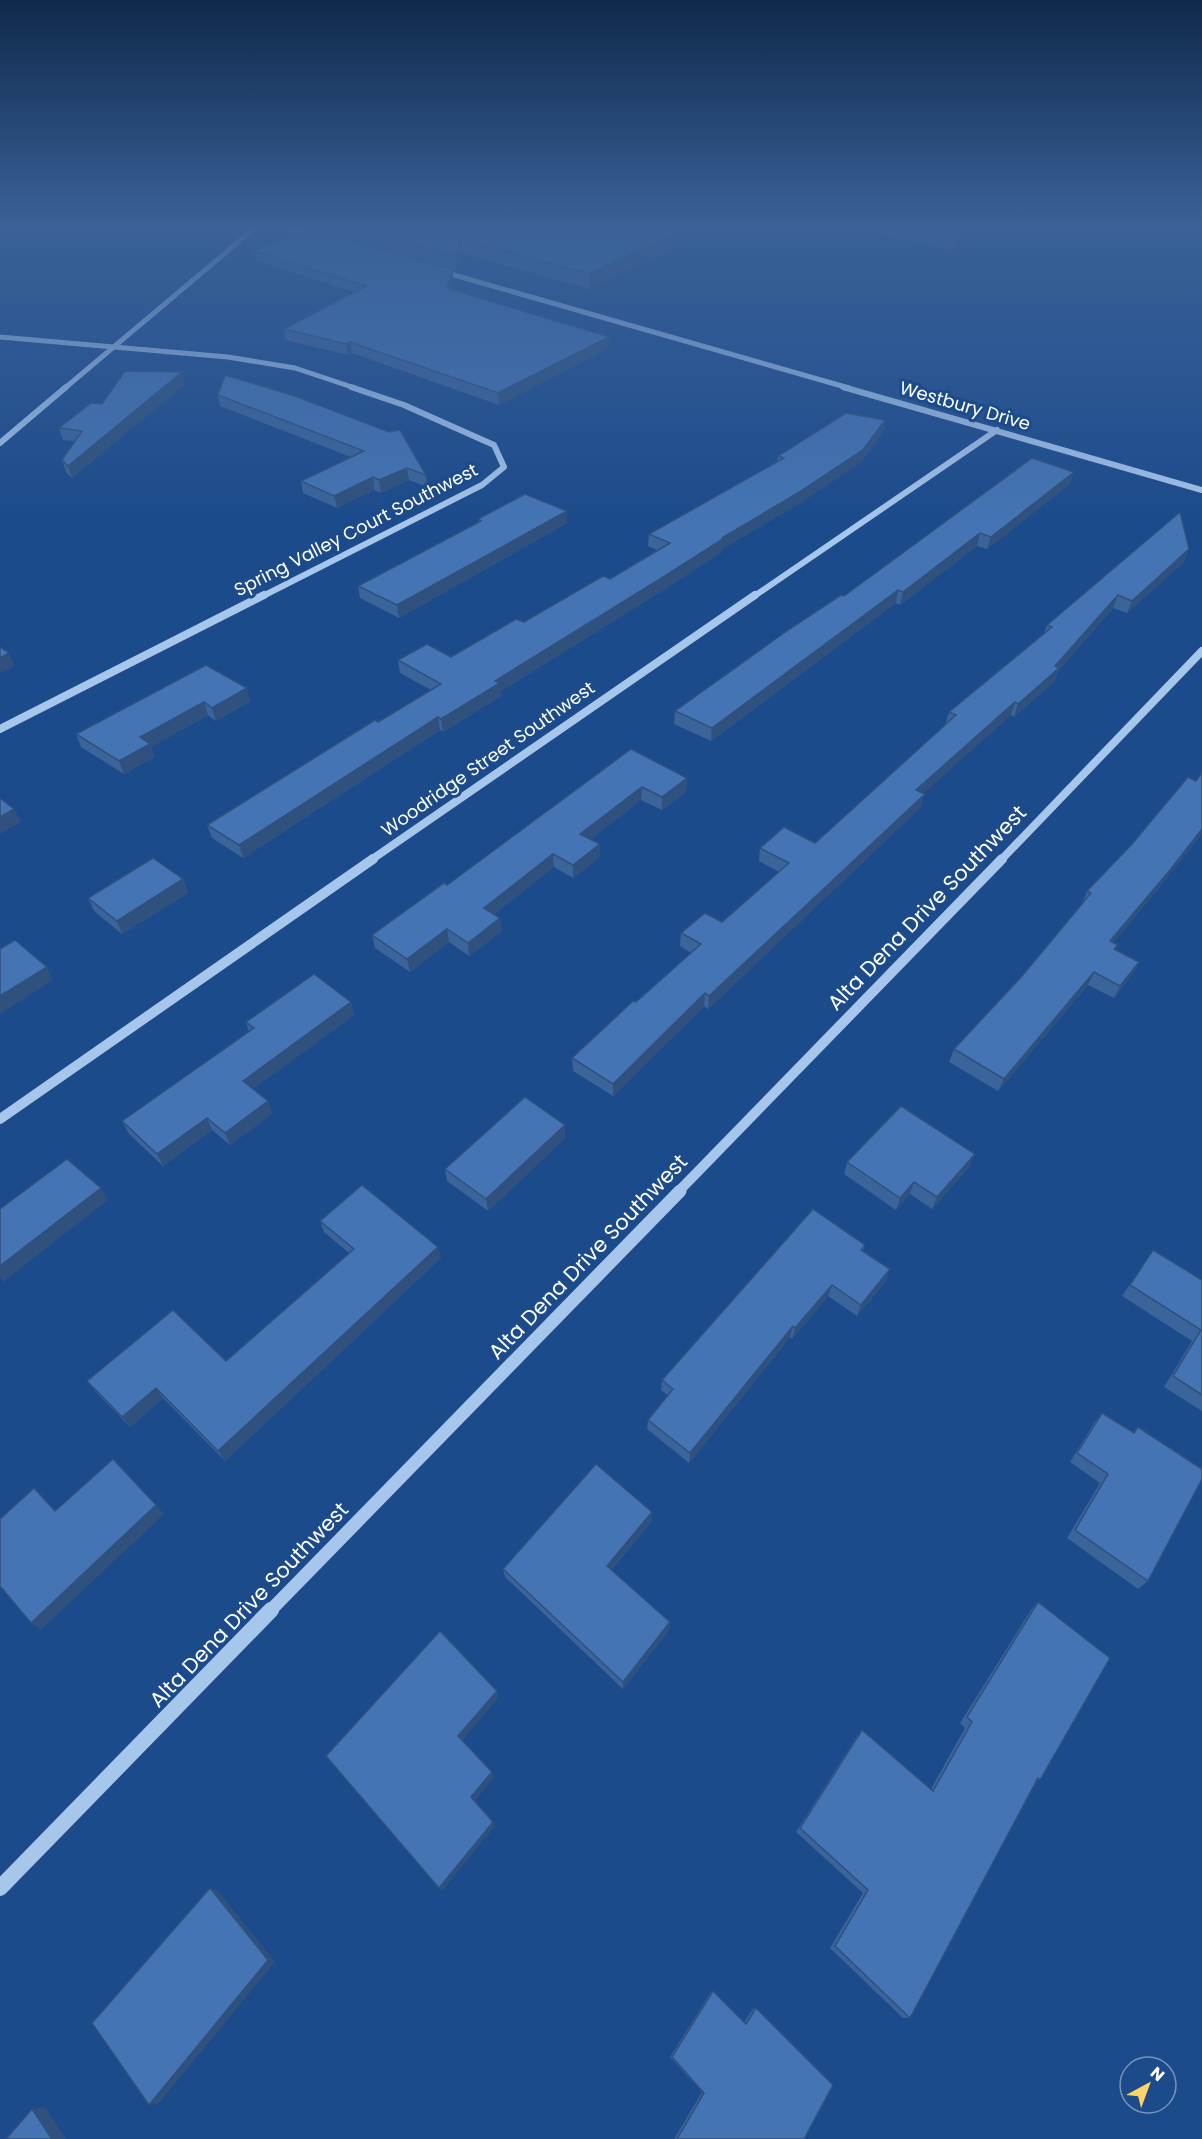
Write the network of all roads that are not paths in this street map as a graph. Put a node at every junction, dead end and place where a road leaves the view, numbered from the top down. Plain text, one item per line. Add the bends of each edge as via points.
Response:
1 (144, 322) edge
2 (617, 322) edge
3 (0, 337) edge
4 (116, 346) junction
5 (997, 430) junction
6 (0, 443) edge
7 (1202, 490) edge
8 (1202, 651) edge
9 (0, 729) edge
10 (0, 1119) edge
11 (0, 1888) edge

1 - 4 street
2 - 5 street, Westbury Drive
3 - 4 street, Spring Valley Court Southwest
4 - 6 street
4 - 9 street, Spring Valley Court Southwest via 228,357 295,369 404,405 494,445 504,467 482,484
5 - 7 street, Westbury Drive
5 - 10 street, Woodridge Street Southwest
8 - 11 street, Alta Dena Drive Southwest

